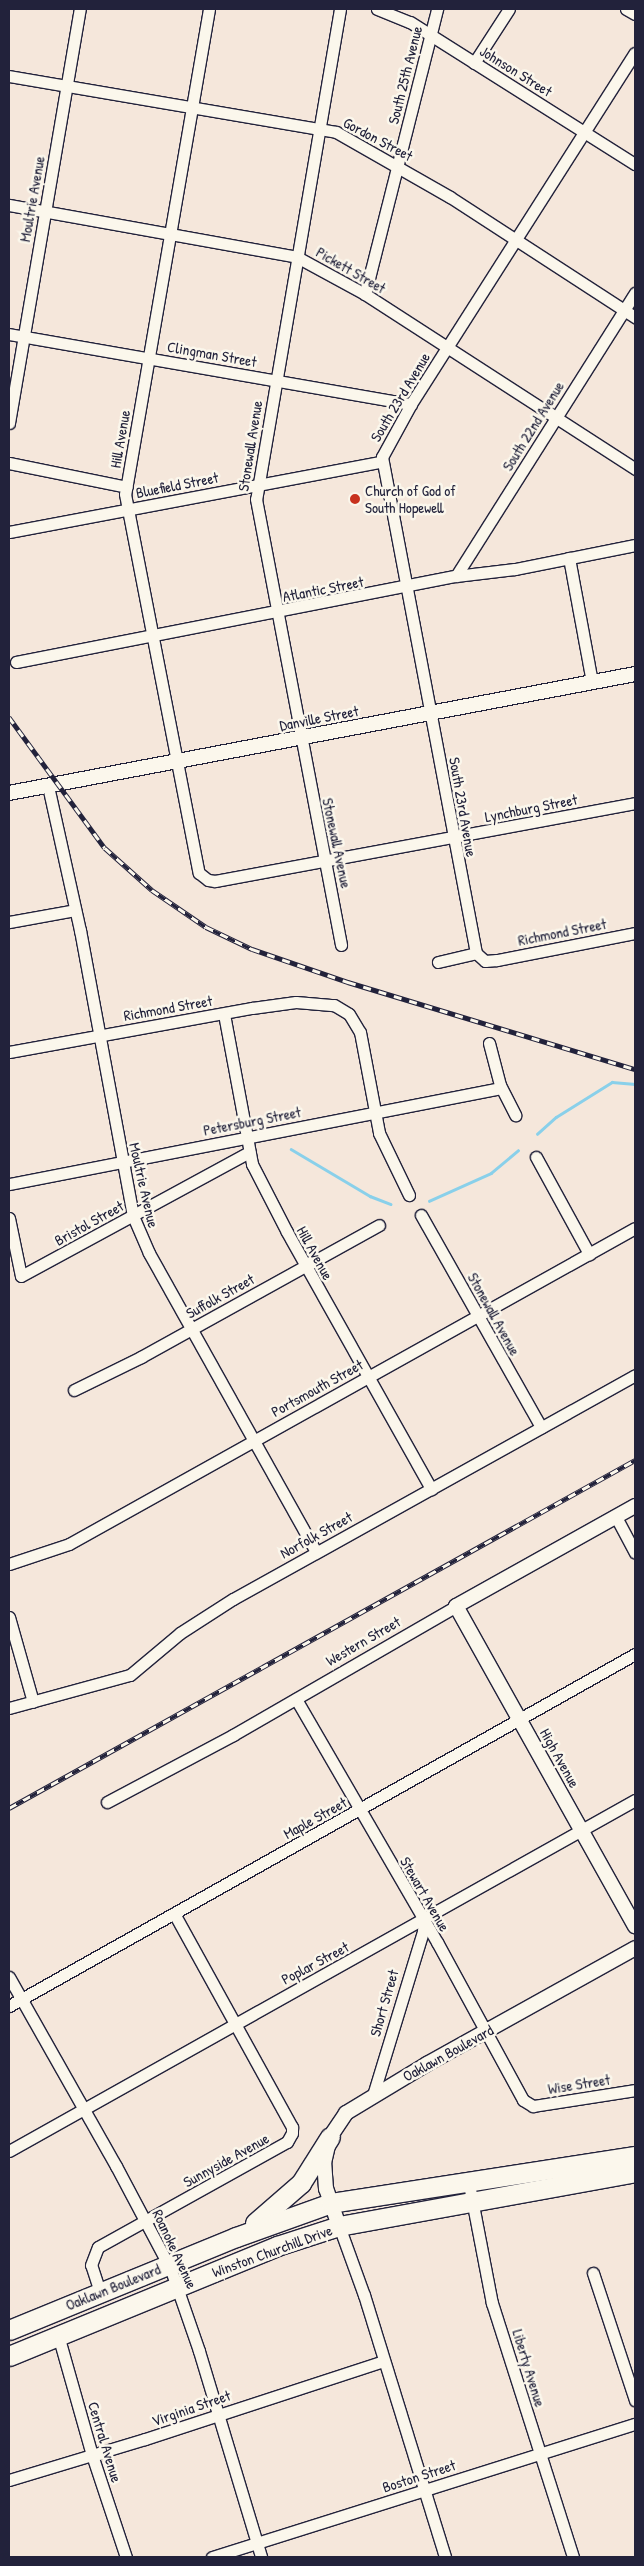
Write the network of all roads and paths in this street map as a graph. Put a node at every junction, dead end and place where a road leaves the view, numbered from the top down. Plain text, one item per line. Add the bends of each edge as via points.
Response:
1 (80, 9) edge
2 (209, 9) edge
3 (340, 9) edge
4 (377, 9) edge
5 (437, 9) edge
6 (509, 9) edge
7 (626, 9) edge
8 (635, 14) edge
9 (430, 35) junction
10 (635, 53) edge
11 (474, 62) junction
12 (9, 76) edge
13 (66, 86) junction
14 (192, 107) junction
15 (319, 129) junction
16 (585, 132) junction
17 (397, 164) junction
18 (635, 164) edge
19 (9, 205) edge
20 (45, 211) junction
21 (171, 233) junction
22 (516, 240) junction
23 (297, 257) junction
24 (635, 292) edge
25 (365, 294) junction
26 (624, 310) junction
27 (635, 317) edge
28 (9, 334) edge
29 (24, 337) junction
30 (447, 348) junction
31 (149, 358) junction
32 (276, 380) junction
33 (411, 404) junction
34 (556, 418) junction
35 (9, 423) edge
36 (381, 462) junction
37 (9, 463) edge
38 (635, 469) edge
39 (258, 485) junction
40 (127, 487) junction
41 (128, 510) junction
42 (9, 532) edge
43 (635, 545) edge
44 (569, 558) junction
45 (456, 576) junction
46 (404, 588) junction
47 (278, 613) junction
48 (153, 636) junction
49 (16, 662) dead end
50 (635, 674) edge
51 (592, 682) junction
52 (429, 713) junction
53 (301, 738) junction
54 (177, 761) junction
55 (48, 786) junction
56 (9, 793) edge
57 (635, 804) edge
58 (454, 838) junction
59 (326, 862) junction
60 (199, 873) joint
61 (75, 910) junction
62 (9, 922) edge
63 (635, 934) edge
64 (341, 945) dead end
65 (476, 953) junction
66 (438, 962) dead end
67 (224, 1014) junction
68 (99, 1036) junction
69 (488, 1043) dead end
70 (9, 1052) edge
71 (501, 1088) junction
72 (373, 1113) junction
73 (515, 1114) dead end
74 (247, 1138) junction
75 (249, 1152) junction
76 (536, 1158) dead end
77 (122, 1162) junction
78 (9, 1184) edge
79 (410, 1194) dead end
80 (421, 1215) dead end
81 (133, 1216) junction
82 (9, 1218) edge
83 (380, 1225) dead end
84 (635, 1228) edge
85 (589, 1254) junction
86 (305, 1266) junction
87 (478, 1315) junction
88 (193, 1329) junction
89 (635, 1375) edge
90 (367, 1378) junction
91 (74, 1390) dead end
92 (541, 1427) junction
93 (254, 1441) junction
94 (431, 1489) junction
95 (635, 1506) edge
96 (616, 1517) junction
97 (316, 1552) junction
98 (635, 1552) edge
99 (9, 1564) edge
100 (456, 1606) junction
101 (9, 1617) edge
102 (635, 1654) edge
103 (296, 1699) junction
104 (33, 1702) junction
105 (9, 1708) edge
106 (521, 1721) junction
107 (635, 1800) edge
108 (107, 1802) dead end
109 (359, 1810) junction
110 (581, 1830) junction
111 (174, 1913) junction
112 (424, 1920) junction
113 (635, 1926) edge
114 (635, 1948) edge
115 (9, 1977) edge
116 (21, 1999) junction
117 (9, 2006) edge
118 (234, 2025) junction
119 (485, 2032) junction
120 (635, 2090) edge
121 (373, 2095) junction
122 (527, 2104) joint
123 (85, 2109) junction
124 (330, 2137) junction
125 (9, 2151) edge
126 (635, 2156) edge
127 (635, 2172) edge
128 (471, 2192) junction
129 (331, 2204) junction
130 (146, 2221) junction
131 (339, 2226) junction
132 (236, 2237) junction
133 (168, 2264) junction
134 (594, 2273) dead end
135 (177, 2286) junction
136 (100, 2292) junction
137 (9, 2330) edge
138 (58, 2335) junction
139 (9, 2356) edge
140 (383, 2361) junction
141 (635, 2400) edge
142 (217, 2415) junction
143 (635, 2424) edge
144 (539, 2454) junction
145 (92, 2455) junction
146 (9, 2480) edge
147 (424, 2490) junction
148 (256, 2544) junction
149 (126, 2557) edge
150 (212, 2557) edge
151 (261, 2557) edge
152 (445, 2557) edge
153 (573, 2557) edge

1 - 13 street, Moultrie Avenue
2 - 14 street, Hill Avenue
3 - 15 street, Stonewall Avenue
4 - 9 street, Johnson Street
5 - 9 street, South 25th Avenue
6 - 11 street
7 - 8 street
9 - 11 street, Johnson Street
9 - 17 street, South 25th Avenue
10 - 16 street, South 23rd Avenue
11 - 16 street, Johnson Street
12 - 13 street, Gordon Street
13 - 14 street, Gordon Street
13 - 20 street, Moultrie Avenue
14 - 15 street, Gordon Street
14 - 21 street, Hill Avenue
15 - 17 street, Gordon Street via 336,132
15 - 23 street, Stonewall Avenue
16 - 18 street, Johnson Street
16 - 22 street, South 23rd Avenue
17 - 22 street, Gordon Street
17 - 25 street, South 25th Avenue
19 - 20 street, Pickett Street
20 - 21 street, Pickett Street
20 - 29 street, Moultrie Avenue
21 - 23 street, Pickett Street
21 - 31 street, Hill Avenue
22 - 26 street, Gordon Street
22 - 30 street, South 23rd Avenue
23 - 25 street, Pickett Street
23 - 32 street, Stonewall Avenue
24 - 26 street, South 22nd Avenue
25 - 30 street, Pickett Street
26 - 27 street, Gordon Street
26 - 34 street, South 22nd Avenue
28 - 29 street, Clingman Street
29 - 31 street, Clingman Street
29 - 35 street, Moultrie Avenue
30 - 33 street, South 23rd Avenue
30 - 34 street, Pickett Street
31 - 32 street, Clingman Street
31 - 40 street, Hill Avenue
32 - 33 street, Clingman Street
32 - 39 street, Stonewall Avenue
33 - 36 street, South 23rd Avenue via 384,447
34 - 38 street, Pickett Street
34 - 45 street, South 22nd Avenue
36 - 39 street, Bluefield Street
36 - 46 street, South 23rd Avenue
37 - 40 street
39 - 41 street, Bluefield Street
39 - 47 street, Stonewall Avenue via 257,508
40 - 41 street, Hill Avenue
41 - 42 street, Bluefield Street
41 - 48 street, Hill Avenue
43 - 44 street, Atlantic Street
44 - 45 street, Atlantic Street
44 - 51 street
45 - 46 street, Atlantic Street
46 - 47 street, Atlantic Street
46 - 52 street, South 23rd Avenue
47 - 48 street, Atlantic Street
47 - 53 street, Stonewall Avenue
48 - 49 street, Atlantic Street
48 - 54 street, Hill Avenue
50 - 51 street, Danville Street
51 - 52 street, Danville Street
52 - 53 street, Danville Street
52 - 58 street, South 23rd Avenue
53 - 54 street, Danville Street
53 - 59 street, Stonewall Avenue
54 - 55 street, Danville Street
54 - 60 street, Hill Avenue
55 - 56 street, Danville Street
55 - 61 street, Moultrie Avenue
57 - 58 street, Lynchburg Street
58 - 59 street, Lynchburg Street
58 - 65 street, South 23rd Avenue
59 - 60 street, Lynchburg Street via 215,881
59 - 64 street, Stonewall Avenue
61 - 62 street
61 - 68 street, Moultrie Avenue
63 - 65 street, Richmond Street via 497,960 485,961
65 - 66 street
67 - 68 street, Richmond Street
67 - 72 street, Richmond Street via 296,1002 334,1005 349,1014 360,1032
67 - 74 street, Hill Avenue
68 - 70 street, Richmond Street
68 - 77 street, Moultrie Avenue
69 - 71 street
71 - 72 street, Petersburg Street
71 - 73 street
72 - 74 street, Petersburg Street
72 - 79 street via 384,1145
74 - 75 street, Hill Avenue
74 - 77 street, Petersburg Street
75 - 81 street, Bristol Street
75 - 86 street, Hill Avenue via 266,1193
76 - 85 street
77 - 78 street, Petersburg Street
77 - 81 street, Moultrie Avenue
80 - 87 street, Stonewall Avenue
81 - 82 street, Bristol Street via 21,1276
81 - 88 street, Moultrie Avenue via 149,1253
83 - 86 street, Suffolk Street
84 - 85 street, Portsmouth Street
85 - 87 street, Portsmouth Street
86 - 88 street, Suffolk Street
86 - 90 street, Hill Avenue
87 - 90 street, Portsmouth Street
87 - 92 street, Stonewall Avenue
88 - 91 street, Suffolk Street
88 - 93 street, Moultrie Avenue
89 - 92 street, Norfolk Street
90 - 93 street, Portsmouth Street
90 - 94 street, Hill Avenue
92 - 94 street, Norfolk Street
93 - 97 street, Moultrie Avenue
93 - 99 street, Portsmouth Street via 69,1544
94 - 97 street, Norfolk Street
95 - 96 street, Western Street
96 - 98 street
96 - 100 street, Western Street
97 - 104 street, Norfolk Street via 199,1619 130,1675
100 - 103 street, Western Street
100 - 106 street, High Avenue
101 - 104 street
102 - 106 street, Maple Street
103 - 108 street, Western Street
103 - 109 street, Stewart Avenue
104 - 105 street, Norfolk Street
106 - 109 street, Maple Street
106 - 110 street, High Avenue
107 - 110 street, Poplar Street
109 - 111 street, Maple Street
109 - 112 street, Stewart Avenue
110 - 112 street, Poplar Street
110 - 113 street, High Avenue
111 - 116 street, Maple Street
111 - 118 street, Sunnyside Avenue
112 - 118 street, Poplar Street
112 - 119 street, Stewart Avenue
112 - 121 street, Short Street via 422,1938
114 - 119 street, Oaklawn Boulevard
115 - 116 street, Roanoke Avenue
116 - 117 street, Maple Street
116 - 123 street, Roanoke Avenue
118 - 123 street, Poplar Street
118 - 130 street, Sunnyside Avenue via 292,2127 290,2139
119 - 121 street, Oaklawn Boulevard
119 - 122 street, Stewart Avenue
120 - 122 street, Wise Street via 559,2103
121 - 124 street, Oaklawn Boulevard via 346,2113
123 - 125 street, Poplar Street
123 - 130 street, Roanoke Avenue
124 - 129 street, Oaklawn Boulevard via 324,2176
124 - 132 highway via 301,2183 276,2208
126 - 128 highway, Winston Churchill Drive
127 - 128 highway, Winston Churchill Drive
128 - 129 highway, Winston Churchill Drive via 381,2194
128 - 131 highway, Winston Churchill Drive
128 - 144 street, Liberty Avenue via 492,2302
129 - 131 street, Oaklawn Boulevard
129 - 132 highway, Oaklawn Boulevard
130 - 133 street, Roanoke Avenue
130 - 136 street, Sunnyside Avenue via 94,2252 91,2265
131 - 135 highway, Winston Churchill Drive via 277,2246
131 - 140 street
132 - 133 highway, Oaklawn Boulevard
133 - 135 street, Roanoke Avenue
133 - 136 highway, Oaklawn Boulevard
134 - 141 street
135 - 138 highway, Winston Churchill Drive
135 - 142 street, Roanoke Avenue
136 - 137 highway, Oaklawn Boulevard
138 - 139 highway, Winston Churchill Drive
138 - 145 street, Central Avenue
140 - 142 street, Virginia Street
140 - 147 street
142 - 145 street, Virginia Street
142 - 148 street, Roanoke Avenue
143 - 144 street, Boston Street
144 - 147 street, Boston Street
144 - 153 street, Liberty Avenue
145 - 146 street, Virginia Street
145 - 149 street, Central Avenue
147 - 148 street, Boston Street
147 - 152 street
148 - 150 street, Boston Street
148 - 151 street, Roanoke Avenue

